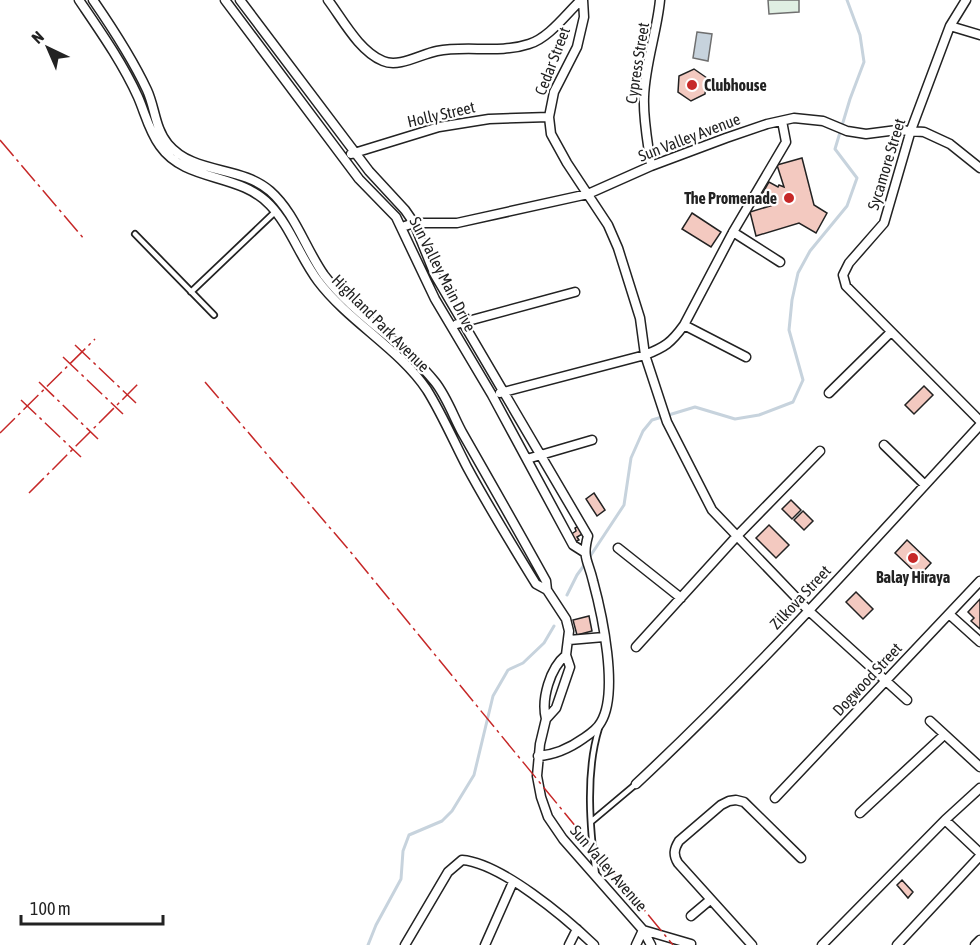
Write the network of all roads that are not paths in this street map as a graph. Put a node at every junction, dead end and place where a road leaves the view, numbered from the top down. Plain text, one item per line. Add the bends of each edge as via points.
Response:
1 (79, 0) edge
2 (93, 0) edge
3 (225, 0) edge
4 (240, 0) edge
5 (328, 0) edge
6 (582, 0) edge
7 (660, 0) edge
8 (966, 0) edge
9 (950, 26) junction
10 (980, 35) edge
11 (549, 117) junction
12 (782, 121) junction
13 (911, 130) junction
14 (156, 132) junction
15 (355, 153) junction
16 (342, 157) junction
17 (979, 163) edge
18 (651, 166) junction
19 (588, 194) junction
20 (282, 205) junction
21 (275, 212) junction
22 (414, 223) junction
23 (402, 227) junction
24 (733, 232) junction
25 (135, 234) dead end
26 (780, 262) dead end
27 (191, 292) junction
28 (575, 292) dead end
29 (214, 315) dead end
30 (462, 322) junction
31 (684, 325) junction
32 (451, 326) junction
33 (891, 332) junction
34 (645, 355) junction
35 (746, 357) dead end
36 (504, 392) junction
37 (829, 393) dead end
38 (492, 395) junction
39 (980, 423) edge
40 (592, 440) dead end
41 (884, 445) dead end
42 (820, 451) dead end
43 (541, 455) junction
44 (527, 459) junction
45 (925, 485) junction
46 (736, 537) junction
47 (618, 548) dead end
48 (585, 554) junction
49 (980, 581) edge
50 (547, 590) junction
51 (681, 598) junction
52 (809, 611) junction
53 (949, 614) junction
54 (604, 637) junction
55 (569, 639) junction
56 (980, 642) edge
57 (636, 647) dead end
58 (566, 655) junction
59 (885, 681) junction
60 (548, 688) junction
61 (561, 693) junction
62 (907, 700) dead end
63 (546, 719) junction
64 (601, 722) junction
65 (930, 722) dead end
66 (945, 735) junction
67 (538, 756) junction
68 (980, 767) edge
69 (636, 783) joint
70 (980, 788) edge
71 (775, 798) dead end
72 (860, 813) dead end
73 (945, 820) junction
74 (592, 821) junction
75 (980, 855) edge
76 (801, 858) dead end
77 (596, 878) junction
78 (513, 882) junction
79 (710, 900) junction
80 (691, 916) dead end
81 (577, 929) junction
82 (643, 930) junction
83 (980, 940) edge
84 (405, 945) edge
85 (485, 945) edge
86 (569, 945) edge
87 (594, 945) edge
88 (636, 945) edge
89 (651, 945) edge
90 (692, 945) edge
91 (752, 945) edge
92 (822, 945) edge
93 (897, 945) edge
94 (975, 945) edge

1 - 14 street, Highland Park Avenue via 123,68
2 - 14 street, Highland Park Avenue via 148,92
3 - 16 street, Sun Valley Main Drive
4 - 15 street, Sun Valley Main Drive
5 - 6 street via 362,45 387,63 436,51 530,44 549,32
6 - 11 street, Cedar Street via 584,17 577,46 554,92
7 - 18 street, Cypress Street via 644,94
8 - 9 street, Sycamore Street
9 - 10 street
9 - 13 street, Sycamore Street
11 - 15 street, Holly Street via 489,118 440,127
11 - 19 street, Cedar Street via 558,148
12 - 13 street, Sun Valley Avenue via 823,121 866,134
12 - 18 street, Sun Valley Avenue
12 - 24 street via 786,142
13 - 17 street, Sun Valley Avenue via 950,144
13 - 33 street, Sycamore Street via 884,223 843,275 846,286
14 - 20 street, Highland Park Avenue via 189,161 255,180
14 - 21 street, Highland Park Avenue via 160,147 177,164 250,189
15 - 16 street, Holly Street
15 - 22 street, Sun Valley Main Drive
16 - 23 street, Sun Valley Main Drive
18 - 19 street, Sun Valley Avenue
19 - 22 street, Sun Valley Avenue via 458,223
19 - 34 street, Cedar Street via 618,248 640,318
20 - 21 lane
20 - 50 street, Highland Park Avenue via 325,275 437,385 546,581
21 - 27 lane
21 - 50 street, Highland Park Avenue via 318,281 427,391 507,537 536,584
22 - 23 street, Sun Valley Avenue
22 - 30 street, Sun Valley Main Drive via 435,275
23 - 32 street, Sun Valley Main Drive
24 - 26 street
24 - 31 street
25 - 27 lane
27 - 29 lane
28 - 30 street
30 - 32 street
30 - 36 street, Sun Valley Main Drive
31 - 34 street via 664,348
31 - 35 street
32 - 38 street, Sun Valley Main Drive
33 - 37 street
33 - 39 street, Sycamore Street
34 - 36 street
34 - 46 street, Cedar Street via 667,422 712,510
36 - 38 street
36 - 43 street, Sun Valley Main Drive
38 - 44 street, Sun Valley Main Drive
39 - 45 street, Zilkova Street
40 - 43 street
41 - 45 street
42 - 46 street
43 - 44 street
43 - 48 street, Sun Valley Main Drive via 588,536
44 - 48 street, Sun Valley Main Drive via 573,545
45 - 52 street, Zilkova Street
46 - 51 street
46 - 52 street, Cedar Street
47 - 51 street
48 - 54 street, Sun Valley Main Drive
49 - 53 street, Dogwood Street
50 - 55 street, Highland Park Avenue via 566,619
51 - 57 street
52 - 59 street, Cedar Street
52 - 69 street, Zilkova Street
53 - 56 street
53 - 59 street, Dogwood Street
54 - 55 street
54 - 64 street, Sun Valley Main Drive via 610,690
55 - 58 street, Highland Park Avenue
58 - 60 street, Highland Park Avenue via 556,663
58 - 61 street, Highland Park Avenue via 570,667
59 - 62 street, Cedar Street
59 - 71 street, Dogwood Street
60 - 61 street
60 - 63 street, Highland Park Avenue via 543,706
61 - 63 street, Highland Park Avenue via 556,708
63 - 67 street, Highland Park Avenue
64 - 67 street via 576,744 548,756
64 - 74 lane via 592,756
65 - 66 street
66 - 68 street
66 - 72 street
67 - 77 street, Sun Valley Avenue via 537,776 548,816 562,839
69 - 74 lane
70 - 73 street
73 - 75 street
73 - 92 street
74 - 77 lane
75 - 93 street
76 - 79 street via 750,807 729,801 680,841 674,852 678,863
77 - 82 street, Sun Valley Avenue
78 - 81 street
78 - 84 street via 478,863 462,860 455,864
78 - 85 street
79 - 80 street
79 - 91 street
81 - 86 street
81 - 87 street
82 - 88 street
82 - 89 street, Sun Valley Avenue
82 - 90 street, Sun Valley Avenue
83 - 94 street

